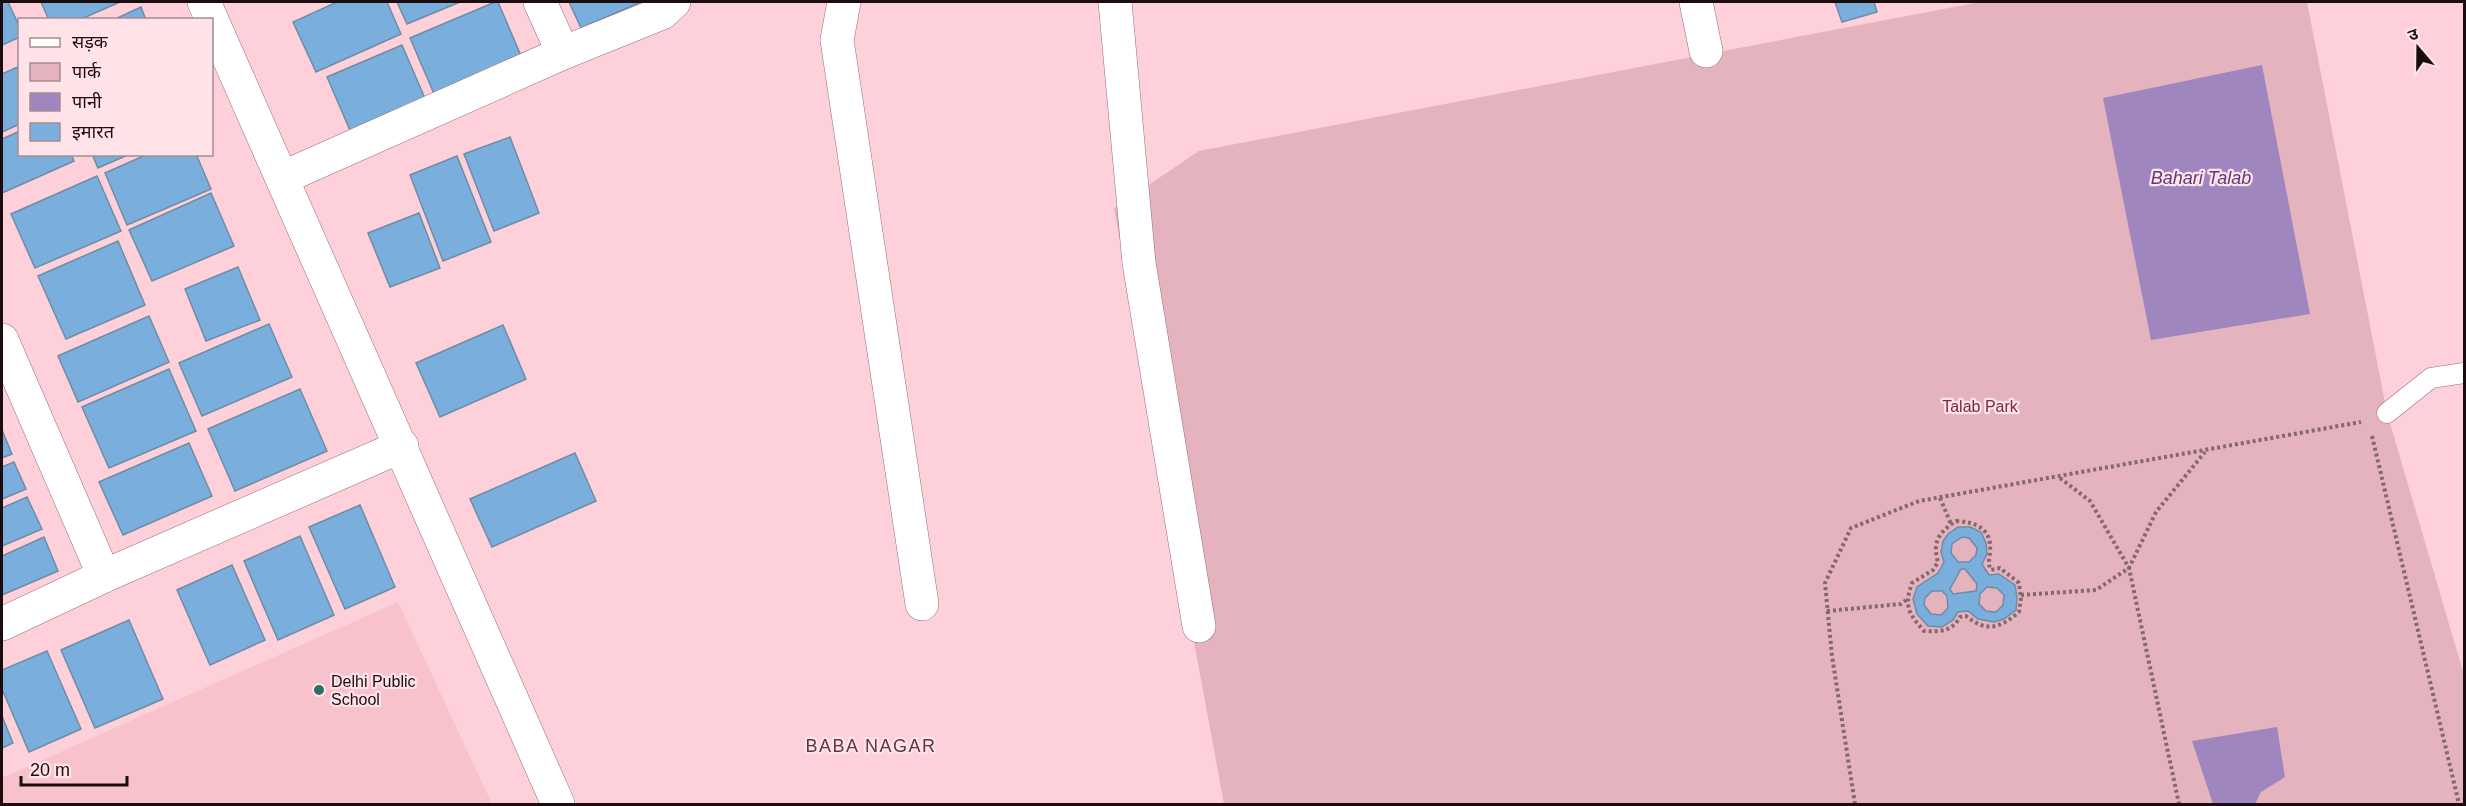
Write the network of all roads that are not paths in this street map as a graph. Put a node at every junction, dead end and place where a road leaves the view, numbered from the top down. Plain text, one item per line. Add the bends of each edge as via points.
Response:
1 (204, 2) edge
2 (540, 2) edge
3 (674, 2) edge
4 (844, 2) edge
5 (1115, 2) edge
6 (1696, 2) edge
7 (211, 18) edge
8 (213, 22) edge
9 (1706, 51) dead end
10 (563, 53) junction
11 (282, 178) junction
12 (2, 340) edge
13 (2464, 372) edge
14 (2387, 412) dead end
15 (402, 446) junction
16 (104, 576) junction
17 (922, 604) dead end
18 (2, 624) edge
19 (1199, 626) dead end
20 (558, 804) edge

1 - 7 street
2 - 10 street
3 - 10 street via 662,13
4 - 17 street via 837,40
5 - 19 street via 1139,263
6 - 9 street
8 - 11 street
10 - 11 street
11 - 15 street
12 - 16 street
13 - 14 lane via 2431,378
15 - 16 street
15 - 20 street
16 - 18 street

